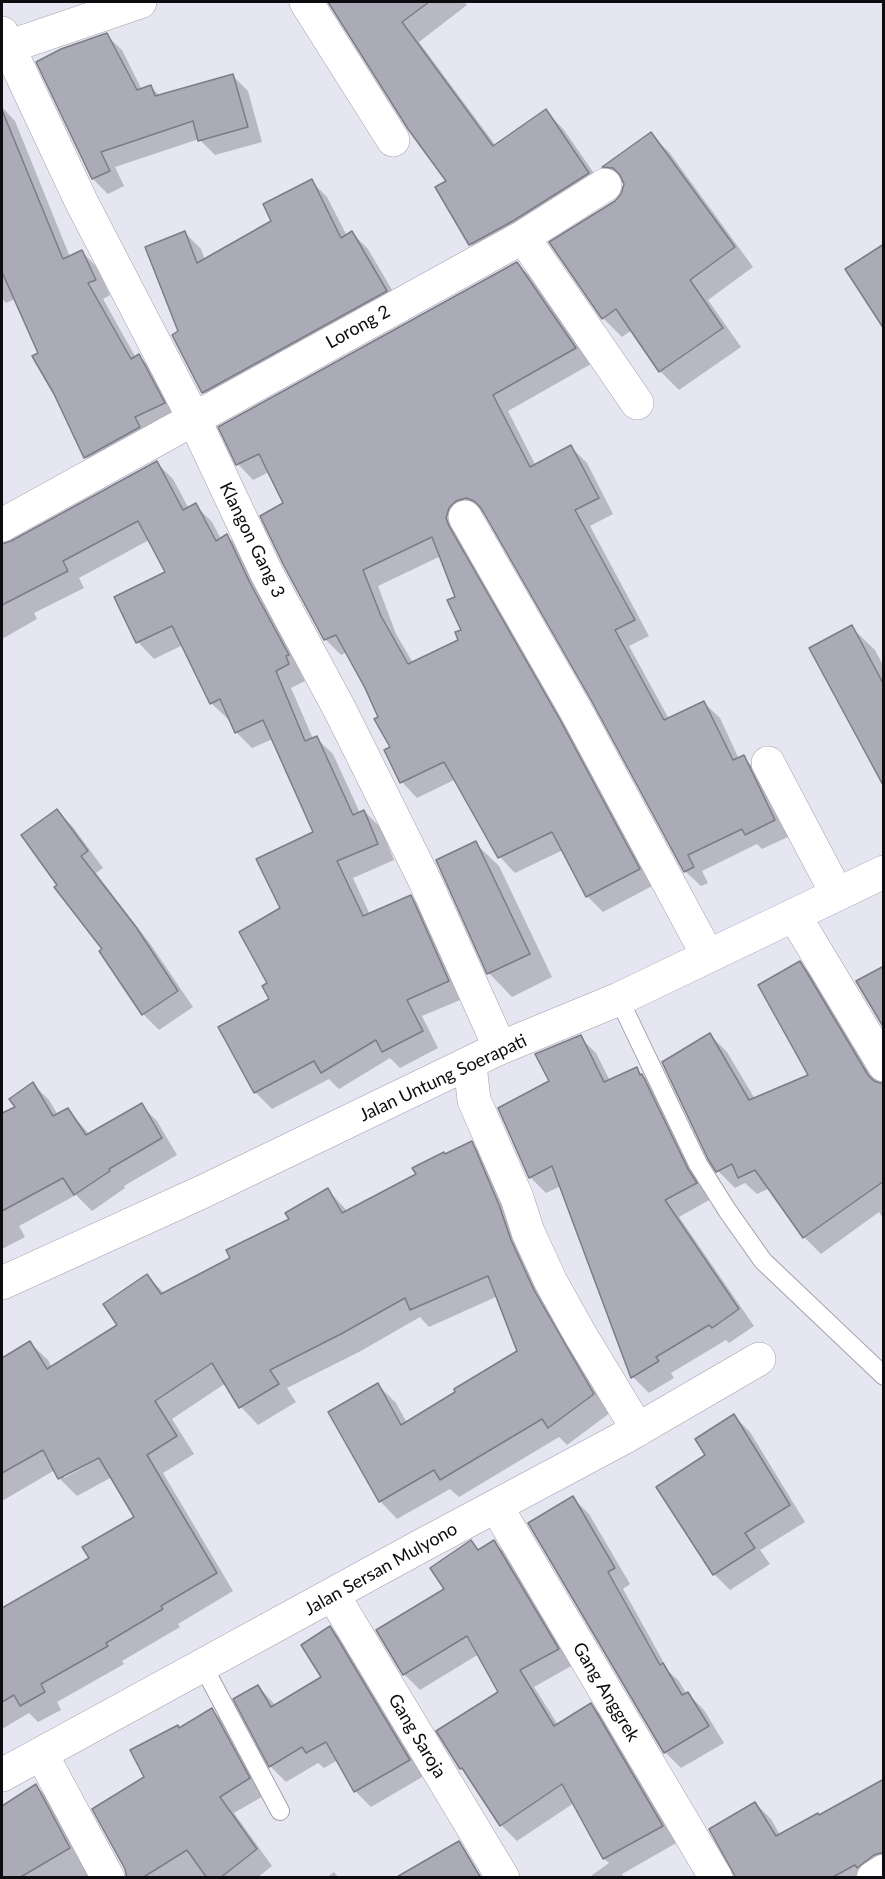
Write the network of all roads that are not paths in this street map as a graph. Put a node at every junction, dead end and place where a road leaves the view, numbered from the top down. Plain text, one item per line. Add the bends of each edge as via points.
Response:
1 (140, 2) edge
2 (306, 2) edge
3 (4, 43) edge
4 (393, 140) dead end
5 (605, 185) dead end
6 (523, 237) junction
7 (637, 403) dead end
8 (194, 419) junction
9 (465, 517) dead end
10 (2, 525) edge
11 (768, 763) dead end
12 (884, 872) edge
13 (837, 894) junction
14 (794, 915) junction
15 (708, 956) junction
16 (619, 999) junction
17 (500, 1048) junction
18 (470, 1065) junction
19 (884, 1065) edge
20 (2, 1283) edge
21 (759, 1359) dead end
22 (884, 1376) edge
23 (638, 1430) junction
24 (496, 1506) junction
25 (333, 1595) junction
26 (203, 1666) junction
27 (42, 1755) junction
28 (2, 1775) edge
29 (280, 1811) dead end
30 (884, 1871) edge
31 (108, 1878) edge
32 (502, 1878) edge
33 (716, 1878) edge
34 (873, 1878) edge

1 - 3 main road
2 - 4 main road
3 - 8 main road, Klangon Gang 3
5 - 6 main road, Lorong 2
6 - 7 main road
6 - 8 main road, Lorong 2
8 - 10 main road, Lorong 2
8 - 17 main road, Klangon Gang 3 via 267,574 425,881
9 - 15 main road via 575,709
11 - 13 main road
12 - 13 main road, Jalan Untung Soerapati
13 - 14 main road, Jalan Untung Soerapati
14 - 15 main road, Jalan Untung Soerapati
14 - 19 main road
15 - 16 main road, Jalan Untung Soerapati
16 - 17 main road, Jalan Untung Soerapati
16 - 22 lane via 698,1164 727,1210 763,1261
17 - 18 main road, Jalan Untung Soerapati
18 - 20 main road, Jalan Untung Soerapati
18 - 23 main road via 474,1100 528,1232 568,1313
21 - 23 main road, Jalan Sersan Mulyono
23 - 24 main road, Jalan Sersan Mulyono
24 - 25 main road, Jalan Sersan Mulyono
24 - 33 main road, Gang Anggrek
25 - 26 main road, Jalan Sersan Mulyono
25 - 32 main road, Gang Saroja
26 - 27 main road, Jalan Sersan Mulyono
26 - 29 lane
27 - 28 main road, Jalan Sersan Mulyono
27 - 31 main road
30 - 34 main road

